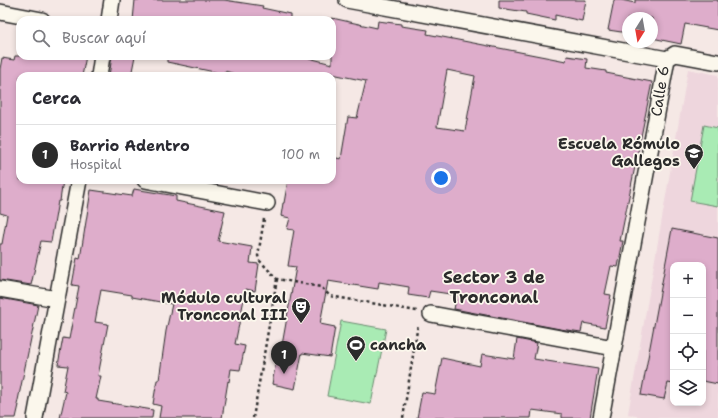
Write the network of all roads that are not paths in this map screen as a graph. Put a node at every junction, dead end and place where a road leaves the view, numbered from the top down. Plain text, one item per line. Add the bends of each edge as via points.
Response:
1 (112, 0) edge
2 (347, 0) edge
3 (0, 12) edge
4 (21, 16) edge
5 (110, 16) edge
6 (667, 59) junction
7 (101, 60) edge
8 (718, 62) edge
9 (100, 72) edge
10 (78, 184) edge
11 (166, 184) edge
12 (267, 203) road end
13 (0, 288) edge
14 (57, 299) junction
15 (426, 313) road end
16 (614, 348) junction
17 (35, 418) edge
18 (601, 418) edge

1 - 5 street
2 - 6 street, Calle 6
3 - 4 street
6 - 8 street via 675,54
6 - 16 street, Calle 6
7 - 9 street
10 - 14 street
11 - 12 street
13 - 14 street
14 - 17 street
15 - 16 street
16 - 18 street, Calle 6

